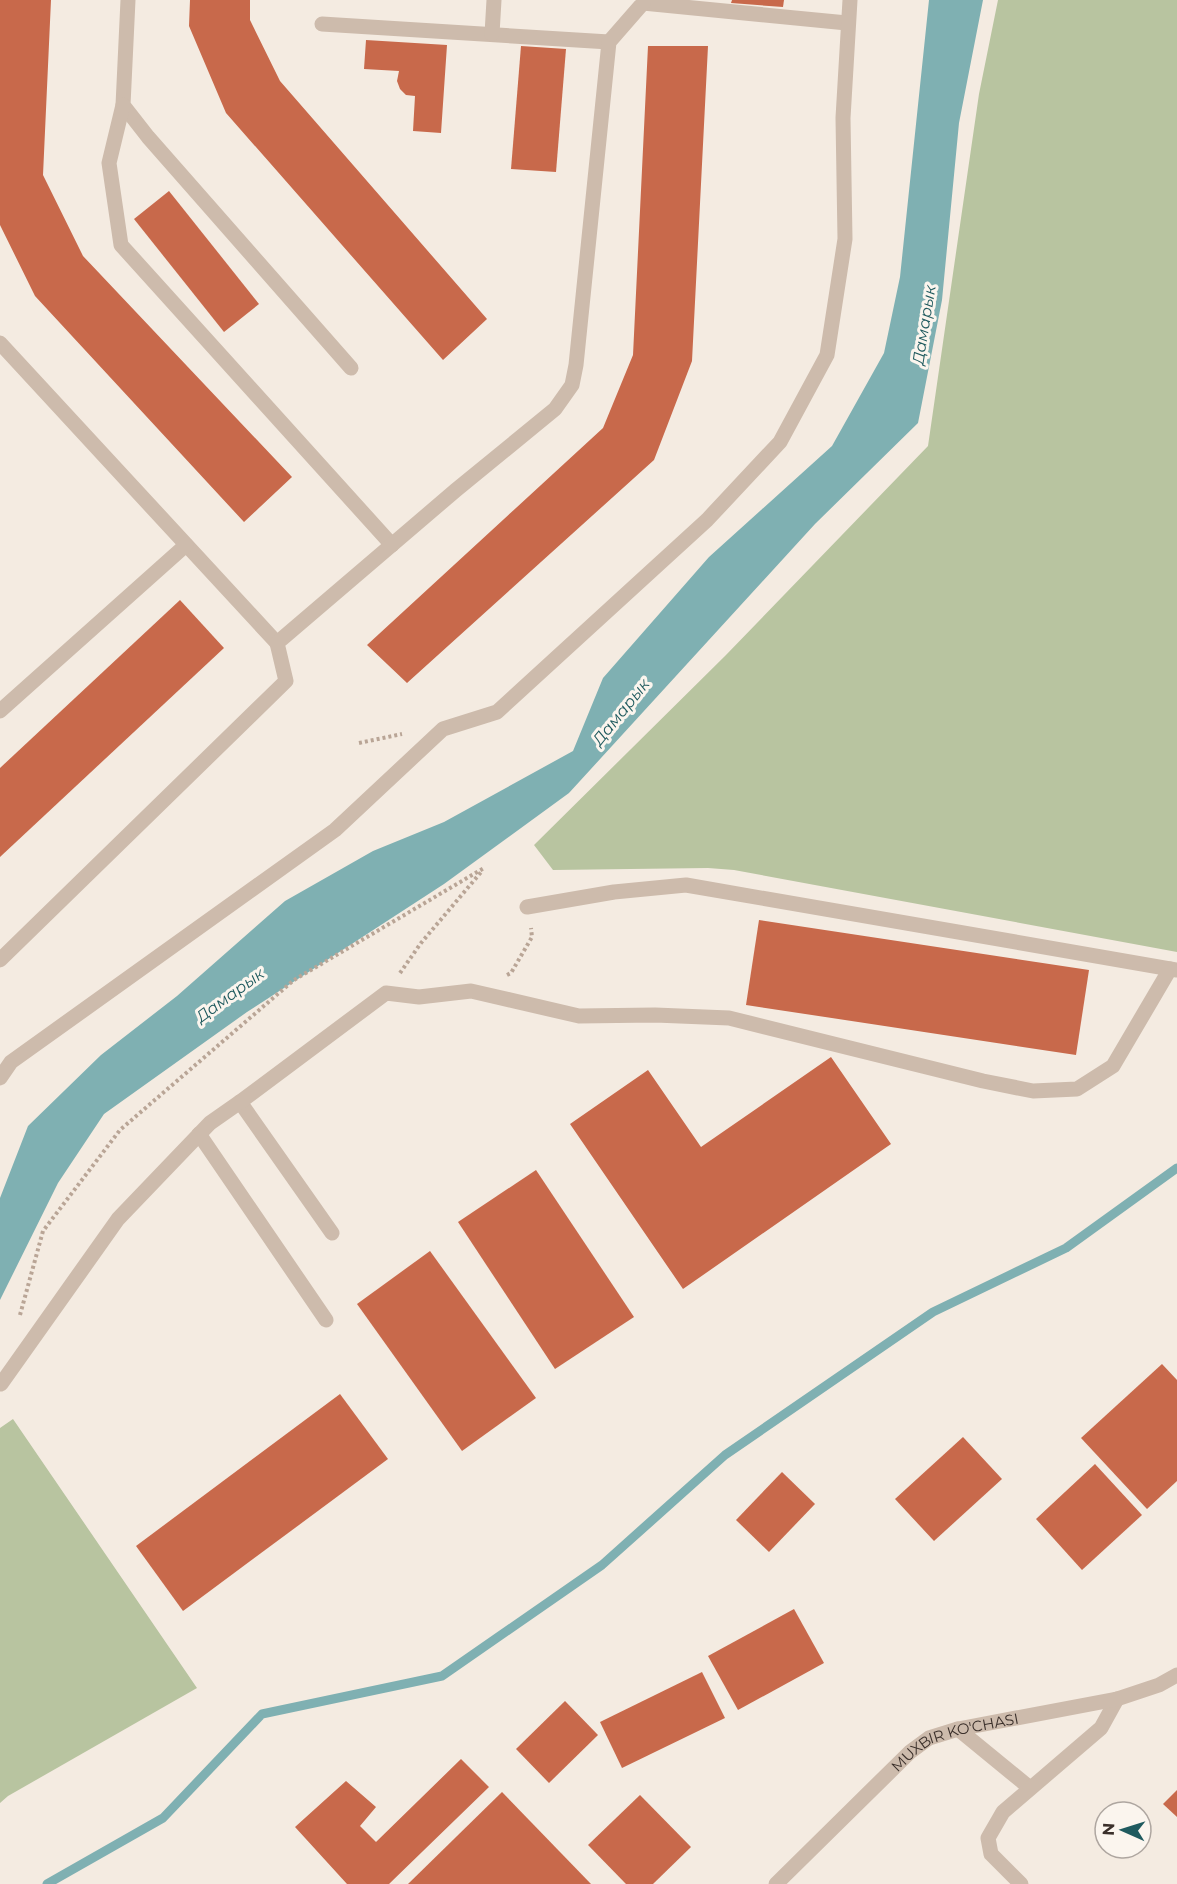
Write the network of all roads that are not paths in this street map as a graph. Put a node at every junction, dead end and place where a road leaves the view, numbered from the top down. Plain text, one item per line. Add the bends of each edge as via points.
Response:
1 (128, 0) edge
2 (494, 0) edge
3 (850, 0) edge
4 (643, 2) edge
5 (847, 23) junction
6 (322, 24) dead end
7 (492, 34) junction
8 (609, 42) junction
9 (123, 105) junction
10 (0, 343) edge
11 (351, 368) dead end
12 (186, 545) junction
13 (392, 545) junction
14 (277, 643) junction
15 (0, 711) edge
16 (527, 907) road end
17 (0, 960) edge
18 (1173, 970) edge
19 (0, 1078) edge
20 (240, 1102) junction
21 (199, 1134) junction
22 (332, 1233) dead end
23 (326, 1320) dead end
24 (1, 1384) edge
25 (1177, 1675) edge
26 (1118, 1699) junction
27 (958, 1729) junction
28 (1030, 1788) junction
29 (776, 1884) edge
30 (1021, 1884) edge

1 - 9 street
2 - 7 street
3 - 5 street
4 - 5 street
4 - 8 street
5 - 19 street via 843,118 845,239 827,355 780,442 707,520 497,712 443,729 335,830 11,1062
6 - 7 street
7 - 8 street
8 - 13 street via 572,385 555,410
9 - 11 street
9 - 13 street via 109,164 121,245
10 - 12 street
12 - 14 street
12 - 15 street
13 - 14 street
14 - 17 street via 286,681
16 - 18 street via 686,885
18 - 20 street via 1113,1066 1077,1089 1033,1091 983,1081 729,1018 579,1016 471,991 419,997 386,993
20 - 21 street
20 - 22 street
21 - 23 street
21 - 24 street via 118,1219
25 - 26 street, MUXBIR KO'CHASI
26 - 27 street, MUXBIR KO'CHASI
26 - 28 street via 1101,1728
27 - 28 street
27 - 29 street, MUXBIR KO'CHASI via 929,1738 910,1752
28 - 30 street via 1003,1812 988,1838 991,1854

